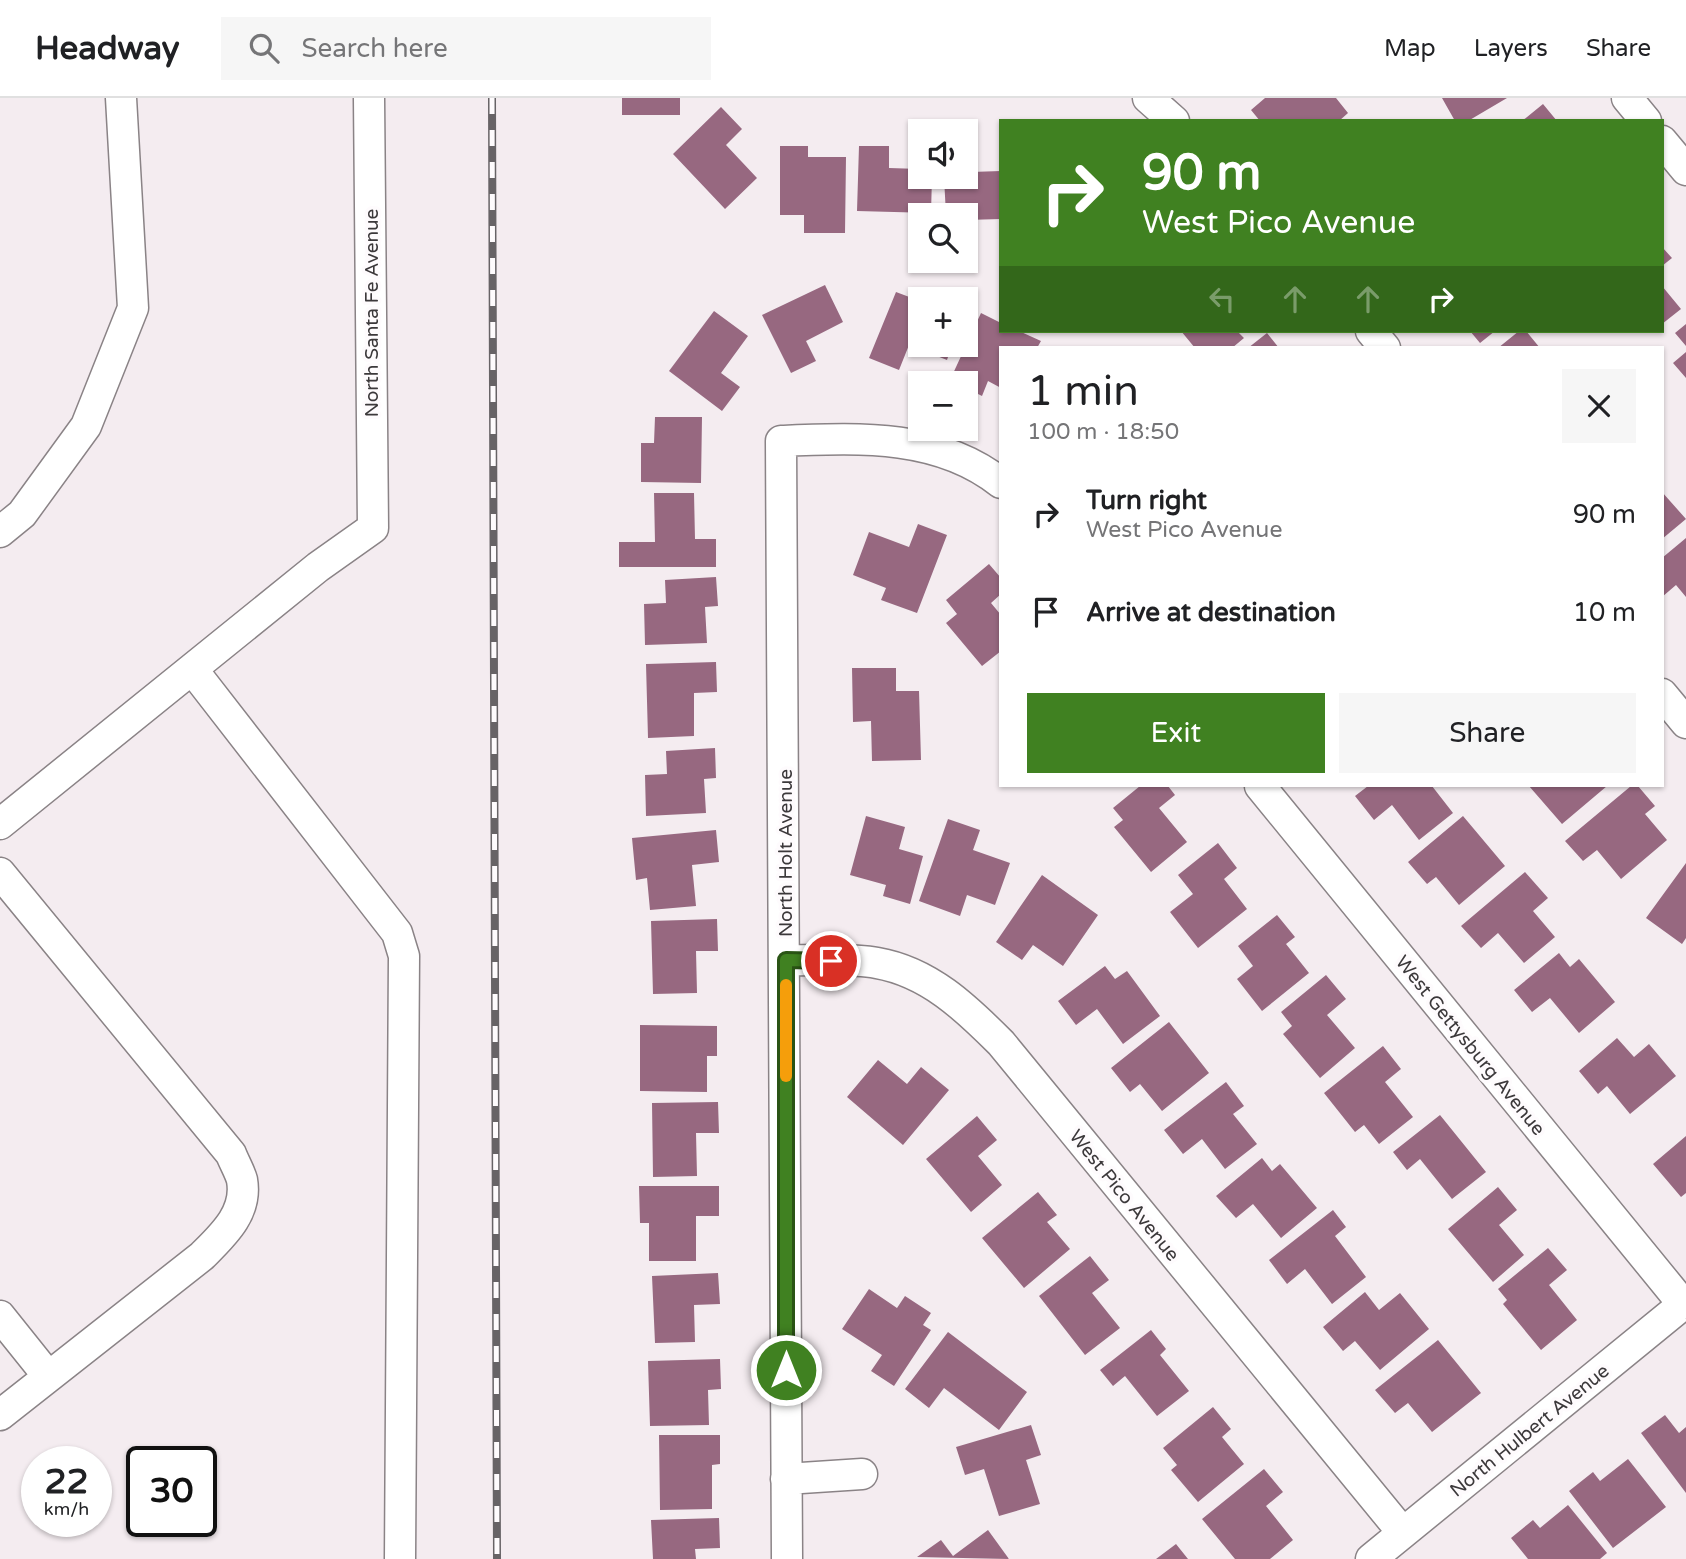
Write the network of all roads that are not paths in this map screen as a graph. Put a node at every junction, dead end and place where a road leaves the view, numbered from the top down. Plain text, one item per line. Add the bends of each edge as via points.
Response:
1 (121, 98) edge
2 (369, 98) edge
3 (1148, 98) edge
4 (1627, 98) edge
5 (1172, 119) edge
6 (1644, 119) edge
7 (1664, 143) edge
8 (1686, 170) edge
9 (999, 481) edge
10 (0, 532) edge
11 (192, 669) junction
12 (1664, 696) edge
13 (1686, 723) edge
14 (1261, 787) edge
15 (0, 824) edge
16 (0, 873) edge
17 (786, 960) junction
18 (1685, 1303) edge
19 (0, 1316) edge
20 (48, 1376) junction
21 (0, 1415) edge
22 (862, 1474) dead end
23 (786, 1479) junction
24 (1403, 1533) junction
25 (400, 1559) edge
26 (787, 1559) edge
27 (1371, 1559) edge

1 - 10 street via 133,308 86,426 22,514
2 - 11 street, North Santa Fe Avenue via 373,528
3 - 5 street
4 - 6 street
7 - 8 street
9 - 17 street, North Holt Avenue via 984,470 932,448 863,438 781,441
11 - 15 street
11 - 25 street via 397,933 404,956
12 - 13 street
14 - 18 street, West Gettysburg Avenue
16 - 20 street via 231,1154 242,1181 240,1208 227,1232
17 - 23 street, North Holt Avenue
17 - 24 street, West Pico Avenue via 877,962 914,974 957,1000 1001,1043
18 - 24 street, North Hulbert Avenue
19 - 20 street
20 - 21 street
22 - 23 street
23 - 26 street, North Holt Avenue
24 - 27 street, North Hulbert Avenue

